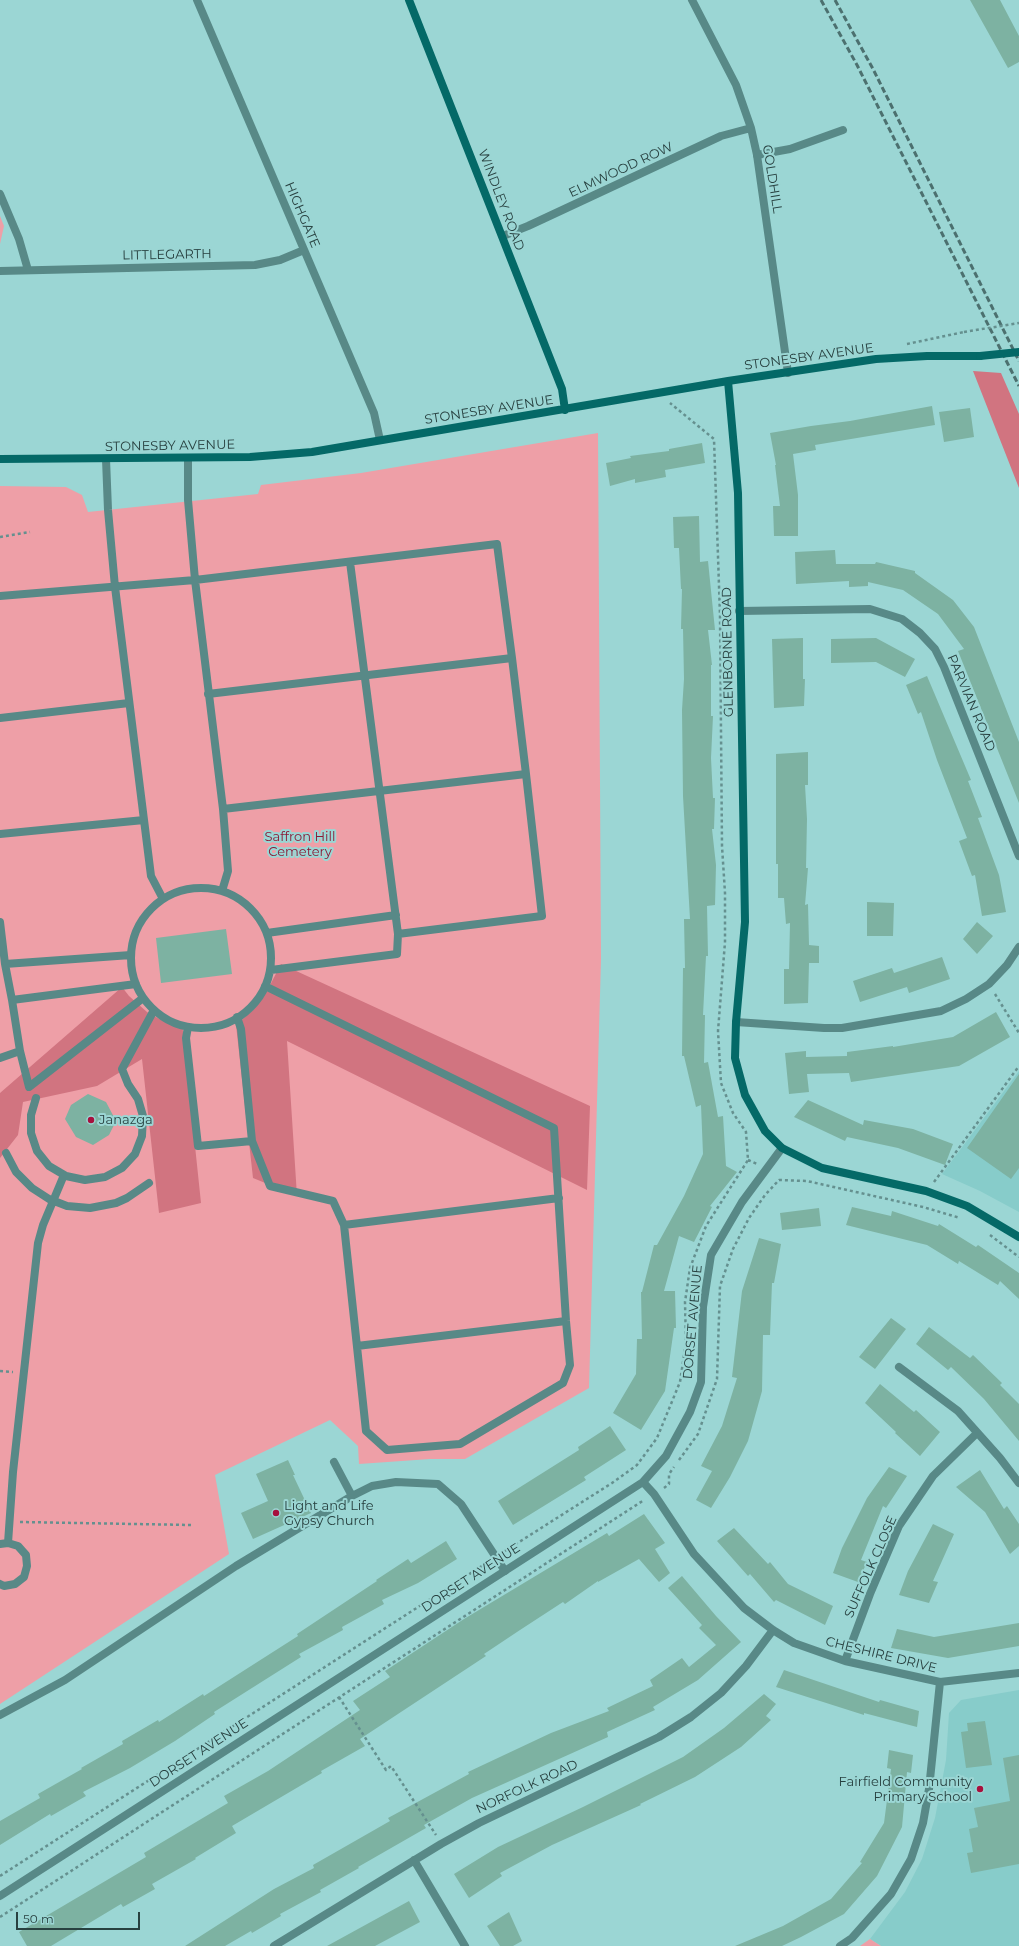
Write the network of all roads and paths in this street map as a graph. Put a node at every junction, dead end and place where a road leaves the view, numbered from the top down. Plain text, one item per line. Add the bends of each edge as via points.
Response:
1 (197, 0) edge
2 (410, 0) edge
3 (692, 0) edge
4 (751, 128) junction
5 (843, 130) dead end
6 (757, 155) junction
7 (0, 194) edge
8 (503, 236) junction
9 (304, 250) junction
10 (28, 270) junction
11 (0, 271) edge
12 (1019, 322) edge
13 (964, 332) dead end
14 (1019, 352) edge
15 (788, 373) junction
16 (728, 381) junction
17 (658, 394) junction
18 (565, 410) junction
19 (380, 440) junction
20 (188, 458) junction
21 (0, 459) edge
22 (106, 459) junction
23 (30, 532) dead end
24 (0, 537) edge
25 (350, 562) junction
26 (195, 580) junction
27 (115, 587) junction
28 (0, 596) edge
29 (739, 611) junction
30 (512, 658) junction
31 (365, 675) junction
32 (208, 694) junction
33 (130, 703) junction
34 (0, 718) edge
35 (526, 774) junction
36 (379, 791) junction
37 (222, 809) junction
38 (144, 820) junction
39 (0, 834) edge
40 (1019, 856) edge
41 (222, 891) junction
42 (163, 899) junction
43 (396, 915) junction
44 (0, 922) edge
45 (267, 933) junction
46 (398, 934) junction
47 (1019, 947) edge
48 (131, 955) junction
49 (5, 964) junction
50 (271, 970) junction
51 (4, 979) edge
52 (136, 984) junction
53 (989, 984) junction
54 (265, 986) junction
55 (143, 998) junction
56 (12, 1000) junction
57 (154, 1010) junction
58 (238, 1017) junction
59 (736, 1022) junction
60 (188, 1027) junction
61 (1019, 1033) edge
62 (20, 1051) junction
63 (0, 1058) edge
64 (1019, 1066) edge
65 (36, 1098) dead end
66 (252, 1141) junction
67 (782, 1148) junction
68 (6, 1154) dead end
69 (742, 1172) dead end
70 (64, 1175) junction
71 (149, 1183) dead end
72 (926, 1191) junction
73 (559, 1198) junction
74 (52, 1200) junction
75 (963, 1219) dead end
76 (344, 1225) junction
77 (988, 1234) dead end
78 (1019, 1237) edge
79 (1019, 1256) edge
80 (566, 1321) junction
81 (357, 1346) junction
82 (898, 1367) dead end
83 (976, 1434) junction
84 (657, 1438) dead end
85 (334, 1462) dead end
86 (643, 1482) junction
87 (1019, 1483) edge
88 (654, 1494) junction
89 (352, 1496) junction
90 (10, 1522) junction
91 (192, 1525) dead end
92 (4, 1544) edge
93 (496, 1557) junction
94 (505, 1570) junction
95 (0, 1584) edge
96 (773, 1630) junction
97 (845, 1661) junction
98 (1019, 1673) edge
99 (940, 1682) junction
100 (331, 1684) junction
101 (339, 1697) junction
102 (0, 1715) edge
103 (441, 1844) junction
104 (414, 1860) junction
105 (0, 1876) edge
106 (0, 1896) edge
107 (0, 1917) edge
108 (274, 1946) edge
109 (465, 1946) edge
110 (840, 1946) edge

1 - 9 street, HIGHGATE
2 - 8 street, WINDLEY ROAD
3 - 4 street, GOLDHILL via 736,85
4 - 6 street, GOLDHILL
4 - 8 street, ELMWOOD ROW via 722,136
5 - 6 street via 790,149
6 - 15 street, GOLDHILL
7 - 10 street via 19,239
8 - 18 street, WINDLEY ROAD via 562,389
9 - 10 street, LITTLEGARTH via 280,260 256,265
9 - 19 street, HIGHGATE via 374,413
10 - 11 street, LITTLEGARTH
12 - 13 path, bridge
14 - 15 street, STONESBY AVENUE, bridge via 980,356 876,359
15 - 16 street, STONESBY AVENUE
16 - 17 street, STONESBY AVENUE
16 - 29 street, GLENBORNE ROAD via 738,493
17 - 18 street, STONESBY AVENUE
17 - 69 path via 714,439 725,893 725,942 718,1031 721,1083 733,1113 746,1132 748,1160
18 - 19 street, STONESBY AVENUE
19 - 20 street, STONESBY AVENUE via 312,452
20 - 22 street, STONESBY AVENUE
20 - 26 street via 188,500
21 - 22 street, STONESBY AVENUE
22 - 27 street
23 - 24 path
25 - 26 street
25 - 30 street via 496,544
25 - 31 street
26 - 27 street
26 - 32 street
27 - 28 street
27 - 33 street
29 - 40 street, PARVIAN ROAD via 870,609 902,619 920,633 935,649 944,667
29 - 59 street, GLENBORNE ROAD via 745,922
30 - 31 street
30 - 35 street
31 - 32 street
31 - 36 street
32 - 37 street
33 - 34 street
33 - 38 street
35 - 36 street
35 - 46 street via 542,916
36 - 37 street
36 - 43 street
37 - 41 street via 228,871
38 - 39 street
38 - 42 street via 151,876
41 - 42 street via 192,888
41 - 45 street via 241,900 257,914
42 - 48 street via 140,923
43 - 45 street
43 - 46 street
44 - 49 street
45 - 50 street via 271,951
46 - 50 street via 397,954
47 - 53 street via 1007,965
48 - 49 street
48 - 52 street
49 - 51 street
50 - 54 street
51 - 56 street
52 - 55 street
52 - 56 street
53 - 59 street via 966,1000 941,1011 855,1027 824,1028
53 - 61 path
54 - 58 street via 249,1010
54 - 73 street via 554,1128
55 - 57 street
55 - 62 street via 29,1087
56 - 62 street
57 - 60 street via 170,1021
57 - 70 street via 122,1069 138,1099 143,1116 142,1136 135,1154 122,1168 104,1177 85,1180
58 - 60 street via 207,1028
58 - 66 street
59 - 67 street, GLENBORNE ROAD via 735,1058 745,1095 765,1131
60 - 66 street via 186,1038 198,1146
62 - 63 street
64 - 72 path
65 - 70 street via 31,1115 31,1133 37,1151 50,1166
66 - 76 street via 270,1186 332,1201
67 - 72 street, GLENBORNE ROAD via 822,1168
67 - 86 street, DORSET AVENUE via 742,1202 711,1255 703,1307 701,1382 690,1412 666,1456
68 - 74 street via 23,1180
70 - 74 street
71 - 74 street via 127,1198 103,1206 77,1207
72 - 78 street, GLENBORNE ROAD via 967,1206
73 - 76 street
73 - 80 street
74 - 90 street via 42,1225 35,1266
75 - 88 path via 923,1207 806,1181 779,1180 749,1218 733,1249 720,1286 717,1379 698,1434 670,1474 669,1484
76 - 81 street
77 - 79 path
80 - 81 street
80 - 81 street via 570,1365 563,1383 460,1444 387,1450 366,1431
82 - 83 street via 958,1411
83 - 87 street via 1000,1458
83 - 97 street, SUFFOLK CLOSE via 933,1476 899,1526
84 - 93 path via 637,1464 612,1483
85 - 89 street
86 - 88 street, CHESHIRE DRIVE
86 - 94 street, DORSET AVENUE
88 - 96 street, CHESHIRE DRIVE via 694,1554 744,1608
88 - 101 path
89 - 93 street via 372,1486 396,1482 438,1484 461,1504
89 - 102 street via 236,1566 65,1680
90 - 91 path
90 - 92 street
92 - 95 street via 18,1546 26,1555 28,1566 24,1577 15,1584
93 - 94 street
93 - 105 path
94 - 100 street, DORSET AVENUE
96 - 97 street, CHESHIRE DRIVE via 794,1643
96 - 103 street, NORFOLK ROAD via 746,1666 721,1693 691,1717 659,1737 479,1823
97 - 99 street, CHESHIRE DRIVE
98 - 99 street, CHESHIRE DRIVE
99 - 110 street via 929,1789 923,1823 911,1859 891,1894 852,1938
100 - 101 path
100 - 106 street, DORSET AVENUE
101 - 103 path via 386,1770 391,1766
101 - 107 path
103 - 104 street, NORFOLK ROAD
104 - 108 street, NORFOLK ROAD
104 - 109 street

